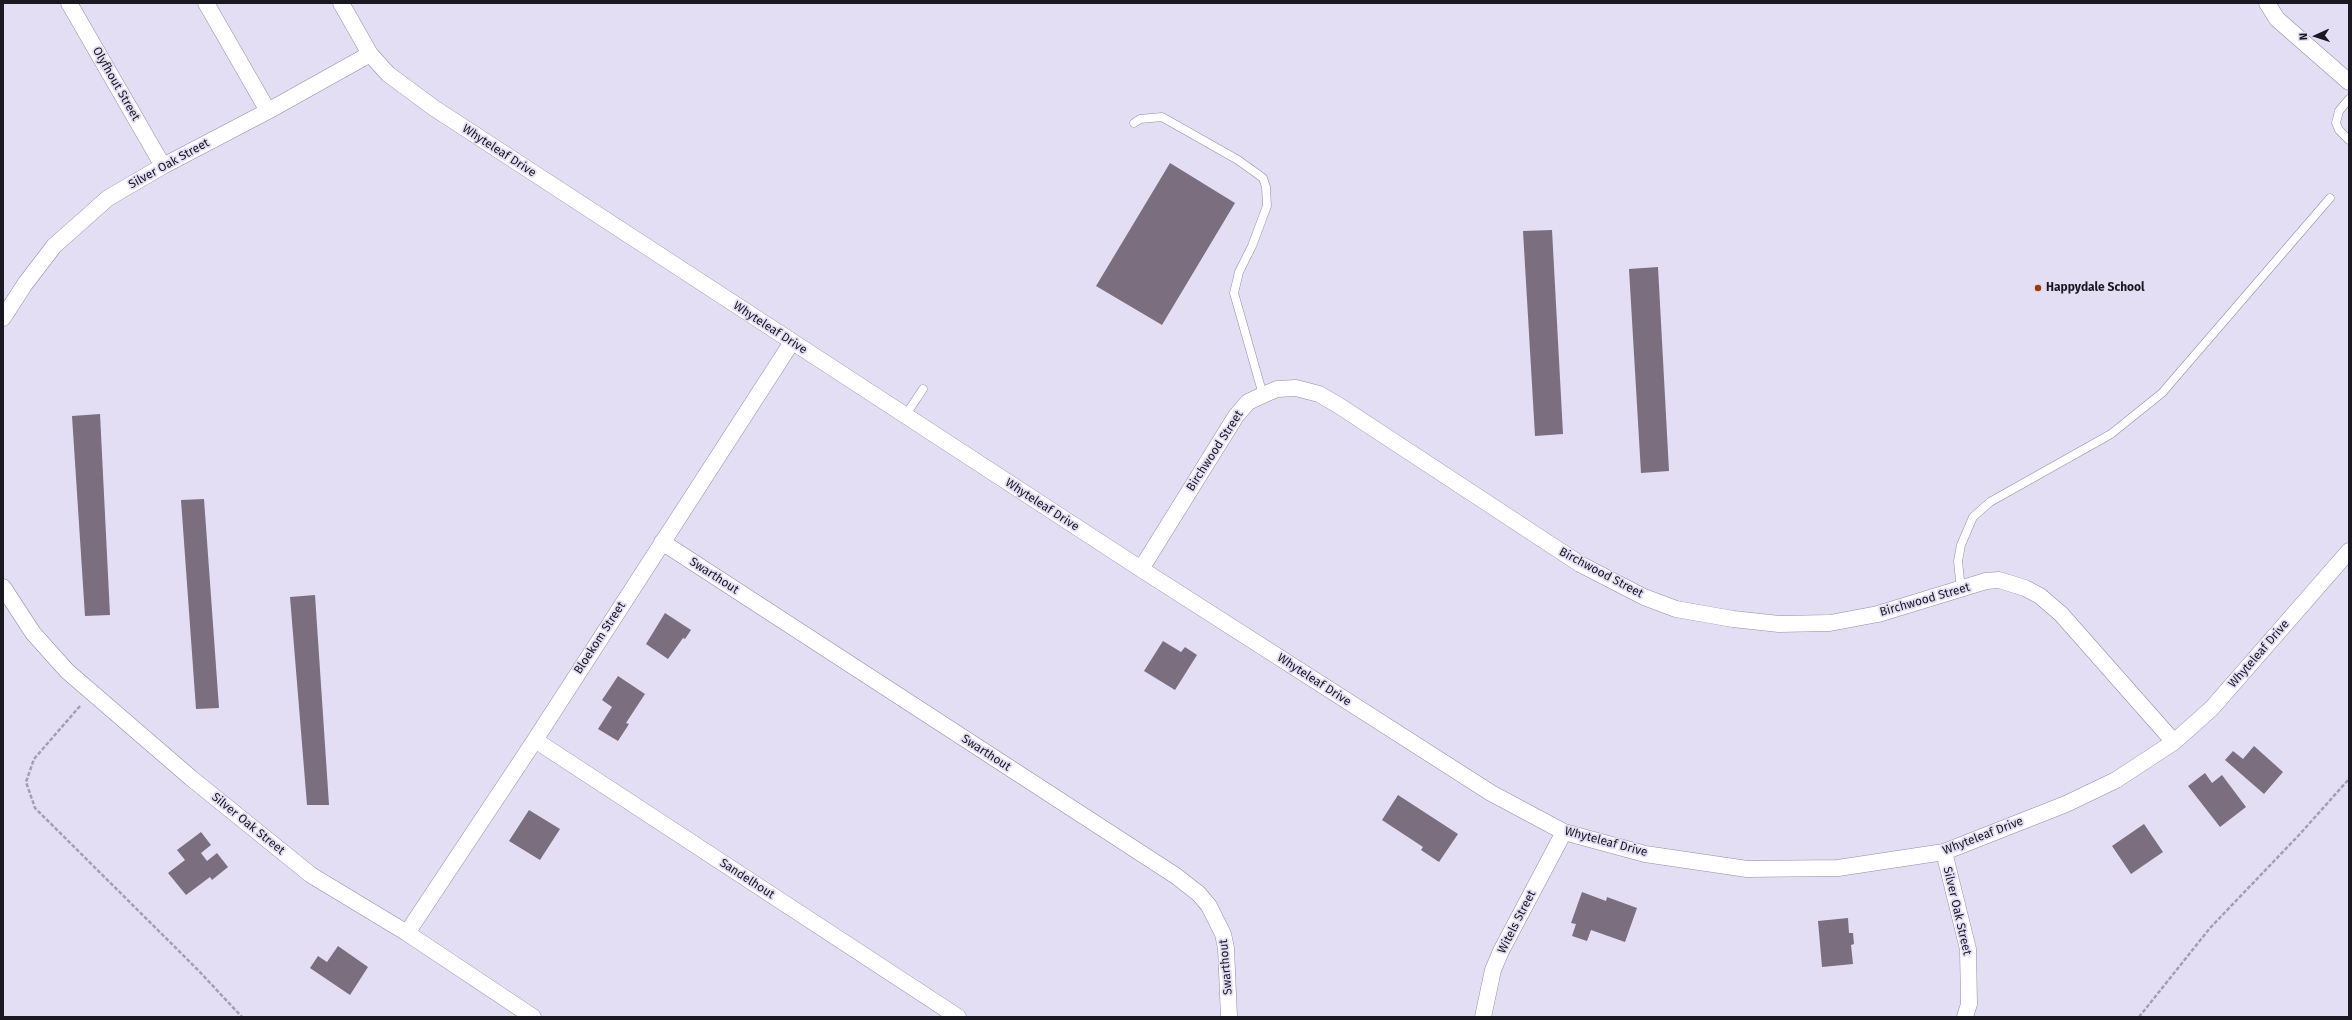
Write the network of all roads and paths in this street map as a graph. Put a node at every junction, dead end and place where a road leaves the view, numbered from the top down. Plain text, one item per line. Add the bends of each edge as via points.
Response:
1 (69, 3) edge
2 (206, 3) edge
3 (341, 3) edge
4 (2267, 3) edge
5 (370, 54) junction
6 (2349, 82) edge
7 (2349, 99) edge
8 (268, 111) junction
9 (1134, 123) dead end
10 (2349, 140) edge
11 (163, 166) junction
12 (2330, 198) dead end
13 (3, 318) edge
14 (792, 342) junction
15 (923, 389) dead end
16 (1263, 395) junction
17 (905, 416) junction
18 (662, 542) junction
19 (2349, 551) edge
20 (1141, 569) junction
21 (3, 587) edge
22 (1960, 590) junction
23 (92, 692) junction
24 (535, 740) junction
25 (2174, 742) junction
26 (2349, 778) edge
27 (1564, 832) junction
28 (1944, 852) junction
29 (407, 933) junction
30 (242, 1017) edge
31 (533, 1017) edge
32 (958, 1017) edge
33 (1229, 1017) edge
34 (1484, 1017) edge
35 (1965, 1017) edge
36 (2138, 1017) edge

1 - 11 street, Olyfhout Street
2 - 8 street
3 - 5 street, Whyteleaf Drive
4 - 6 street via 2277,19
5 - 8 street, Silver Oak Street
5 - 14 street, Whyteleaf Drive via 388,74 434,108
7 - 10 lane via 2339,111 2336,123
8 - 11 street, Silver Oak Street
9 - 16 lane via 1140,119 1162,117 1238,160 1263,178 1267,206 1239,272 1234,293
11 - 13 street, Silver Oak Street via 108,198 54,246 24,284
12 - 22 lane via 2162,393 2111,434 1990,502 1973,517 1960,545
14 - 17 street, Whyteleaf Drive
14 - 18 street, Bloekom Street
15 - 17 lane
16 - 20 street, Birchwood Street via 1248,402 1236,416
16 - 22 street, Birchwood Street via 1277,389 1296,388 1319,394 1580,564 1644,597 1676,609 1779,624 1830,623 1878,614
17 - 20 street, Whyteleaf Drive
18 - 24 street, Bloekom Street
18 - 33 street, Swarthout via 1159,865 1199,894 1210,906 1223,934
19 - 25 street, Whyteleaf Drive via 2212,708
20 - 27 street, Whyteleaf Drive via 1491,793
21 - 23 street, Silver Oak Street via 33,633 67,671
22 - 25 street, Birchwood Street via 1999,580 2040,596 2061,614
23 - 29 street, Silver Oak Street via 191,778 311,875
23 - 30 path via 34,759 26,782 35,808
24 - 29 street, Bloekom Street
24 - 32 street, Sandelhout
25 - 28 street, Whyteleaf Drive via 2116,780 2066,804
26 - 36 path via 2299,835 2210,928
27 - 28 street, Whyteleaf Drive via 1646,854 1747,869 1838,868
27 - 34 street, Witels Street via 1501,951 1493,970
28 - 35 street, Silver Oak Street via 1968,949 1969,1004
29 - 31 street, Silver Oak Street

